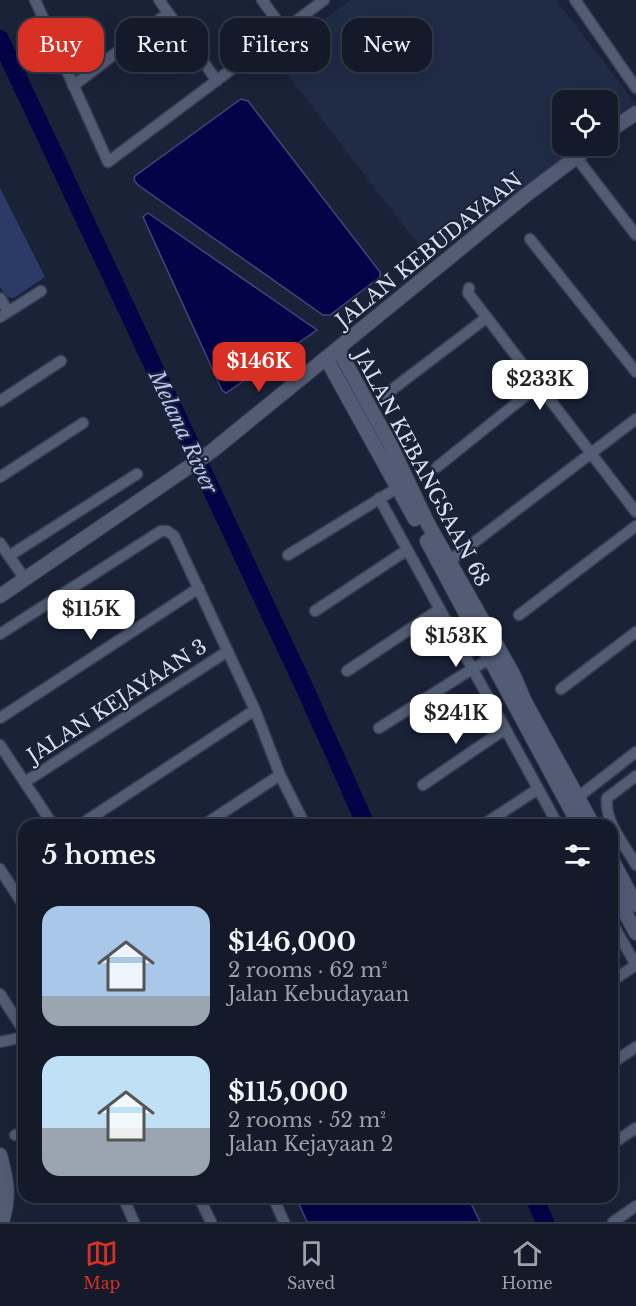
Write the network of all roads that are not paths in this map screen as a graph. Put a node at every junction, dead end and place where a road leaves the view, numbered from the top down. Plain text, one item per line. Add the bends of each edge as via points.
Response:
1 (159, 0) edge
2 (262, 0) edge
3 (324, 0) edge
4 (575, 0) edge
5 (39, 2) edge
6 (168, 13) junction
7 (275, 18) edge
8 (300, 18) edge
9 (229, 72) edge
10 (217, 81) junction
11 (635, 84) edge
12 (73, 86) junction
13 (636, 112) edge
14 (618, 125) edge
15 (576, 157) joint
16 (636, 235) edge
17 (530, 239) dead end
18 (468, 289) dead end
19 (40, 291) dead end
20 (0, 298) edge
21 (4, 314) edge
22 (486, 318) junction
23 (338, 349) junction
24 (326, 358) junction
25 (61, 361) dead end
26 (636, 372) edge
27 (539, 386) junction
28 (385, 395) dead end
29 (0, 401) edge
30 (636, 419) edge
31 (83, 423) dead end
32 (590, 453) junction
33 (436, 467) dead end
34 (137, 474) dead end
35 (0, 477) edge
36 (403, 484) junction
37 (379, 498) junction
38 (636, 512) edge
39 (636, 526) edge
40 (0, 543) edge
41 (407, 550) junction
42 (9, 555) junction
43 (288, 555) dead end
44 (445, 565) junction
45 (25, 579) junction
46 (199, 588) junction
47 (0, 596) edge
48 (440, 609) junction
49 (315, 610) dead end
50 (519, 615) dead end
51 (636, 632) edge
52 (0, 634) edge
53 (228, 651) junction
54 (495, 656) junction
55 (472, 669) junction
56 (347, 671) dead end
57 (561, 689) dead end
58 (255, 710) junction
59 (0, 718) edge
60 (379, 728) dead end
61 (505, 729) junction
62 (0, 745) edge
63 (636, 752) edge
64 (280, 775) junction
65 (636, 776) edge
66 (25, 782) junction
67 (423, 785) dead end
68 (537, 789) junction
69 (573, 801) junction
70 (49, 819) edge
71 (89, 819) edge
72 (213, 819) edge
73 (302, 819) edge
74 (492, 819) edge
75 (554, 819) edge
76 (578, 819) edge
77 (588, 819) edge
78 (609, 819) edge
79 (618, 834) edge
80 (636, 865) edge
81 (0, 869) edge
82 (618, 871) edge
83 (18, 897) edge
84 (618, 899) edge
85 (636, 905) edge
86 (636, 933) edge
87 (618, 934) edge
88 (636, 965) edge
89 (618, 977) edge
90 (0, 994) edge
91 (18, 1022) edge
92 (18, 1038) edge
93 (0, 1041) edge
94 (636, 1047) edge
95 (618, 1059) edge
96 (636, 1128) edge
97 (618, 1140) edge
98 (0, 1155) edge
99 (125, 1203) edge
100 (202, 1203) edge
101 (276, 1203) edge
102 (636, 1206) edge
103 (132, 1221) edge
104 (2, 1222) edge
105 (211, 1222) edge
106 (284, 1222) edge
107 (613, 1222) edge

1 - 6 street
2 - 7 street
3 - 8 street
4 - 11 street
5 - 12 street
6 - 10 street
6 - 12 street
9 - 10 street
10 - 12 street via 108,162
13 - 14 street
15 - 16 street
15 - 23 street, JALAN KEBUDAYAAN
17 - 26 street
18 - 22 street
19 - 21 street
20 - 21 street
22 - 27 street
22 - 28 street
23 - 24 street, JALAN KEBUDAYAAN
23 - 36 street, JALAN KEBANGSAAN 68 via 390,444
24 - 36 street, JALAN KEBANGSAAN 68
24 - 45 street, JALAN KEBUDAYAAN via 212,451
25 - 29 street
27 - 32 street
27 - 33 street
30 - 32 street
31 - 35 street
32 - 38 street
32 - 44 street
34 - 42 street
36 - 37 street
36 - 44 street, JALAN KEBANGSAAN 68
37 - 41 street
37 - 43 street
39 - 50 street
40 - 42 street
41 - 48 street
41 - 49 street
42 - 45 street
44 - 54 street, JALAN KEBANGSAAN 68
45 - 47 street, JALAN KEBUDAYAAN
46 - 52 street via 174,536 161,531
46 - 53 street
46 - 59 street
48 - 55 street
48 - 56 street
51 - 57 street
53 - 58 street
53 - 66 street, JALAN KEJAYAAN 3
54 - 55 street
54 - 69 street, JALAN KEBANGSAAN 68
55 - 60 street
55 - 61 street
58 - 64 street
58 - 71 street
61 - 67 street
61 - 68 street
62 - 66 street
63 - 69 street
64 - 72 street
64 - 73 street
65 - 78 street via 607,798
66 - 70 street
68 - 74 street
68 - 75 street
69 - 76 street, JALAN KEBANGSAAN 68
69 - 77 street, JALAN KEBANGSAAN 68
79 - 80 street
81 - 83 street
82 - 85 street
84 - 86 street
87 - 88 street
88 - 89 street
90 - 91 street
92 - 93 street
94 - 95 street
96 - 97 street
98 - 104 street via 8,1186
99 - 103 street
100 - 105 street
101 - 106 street
102 - 107 street

